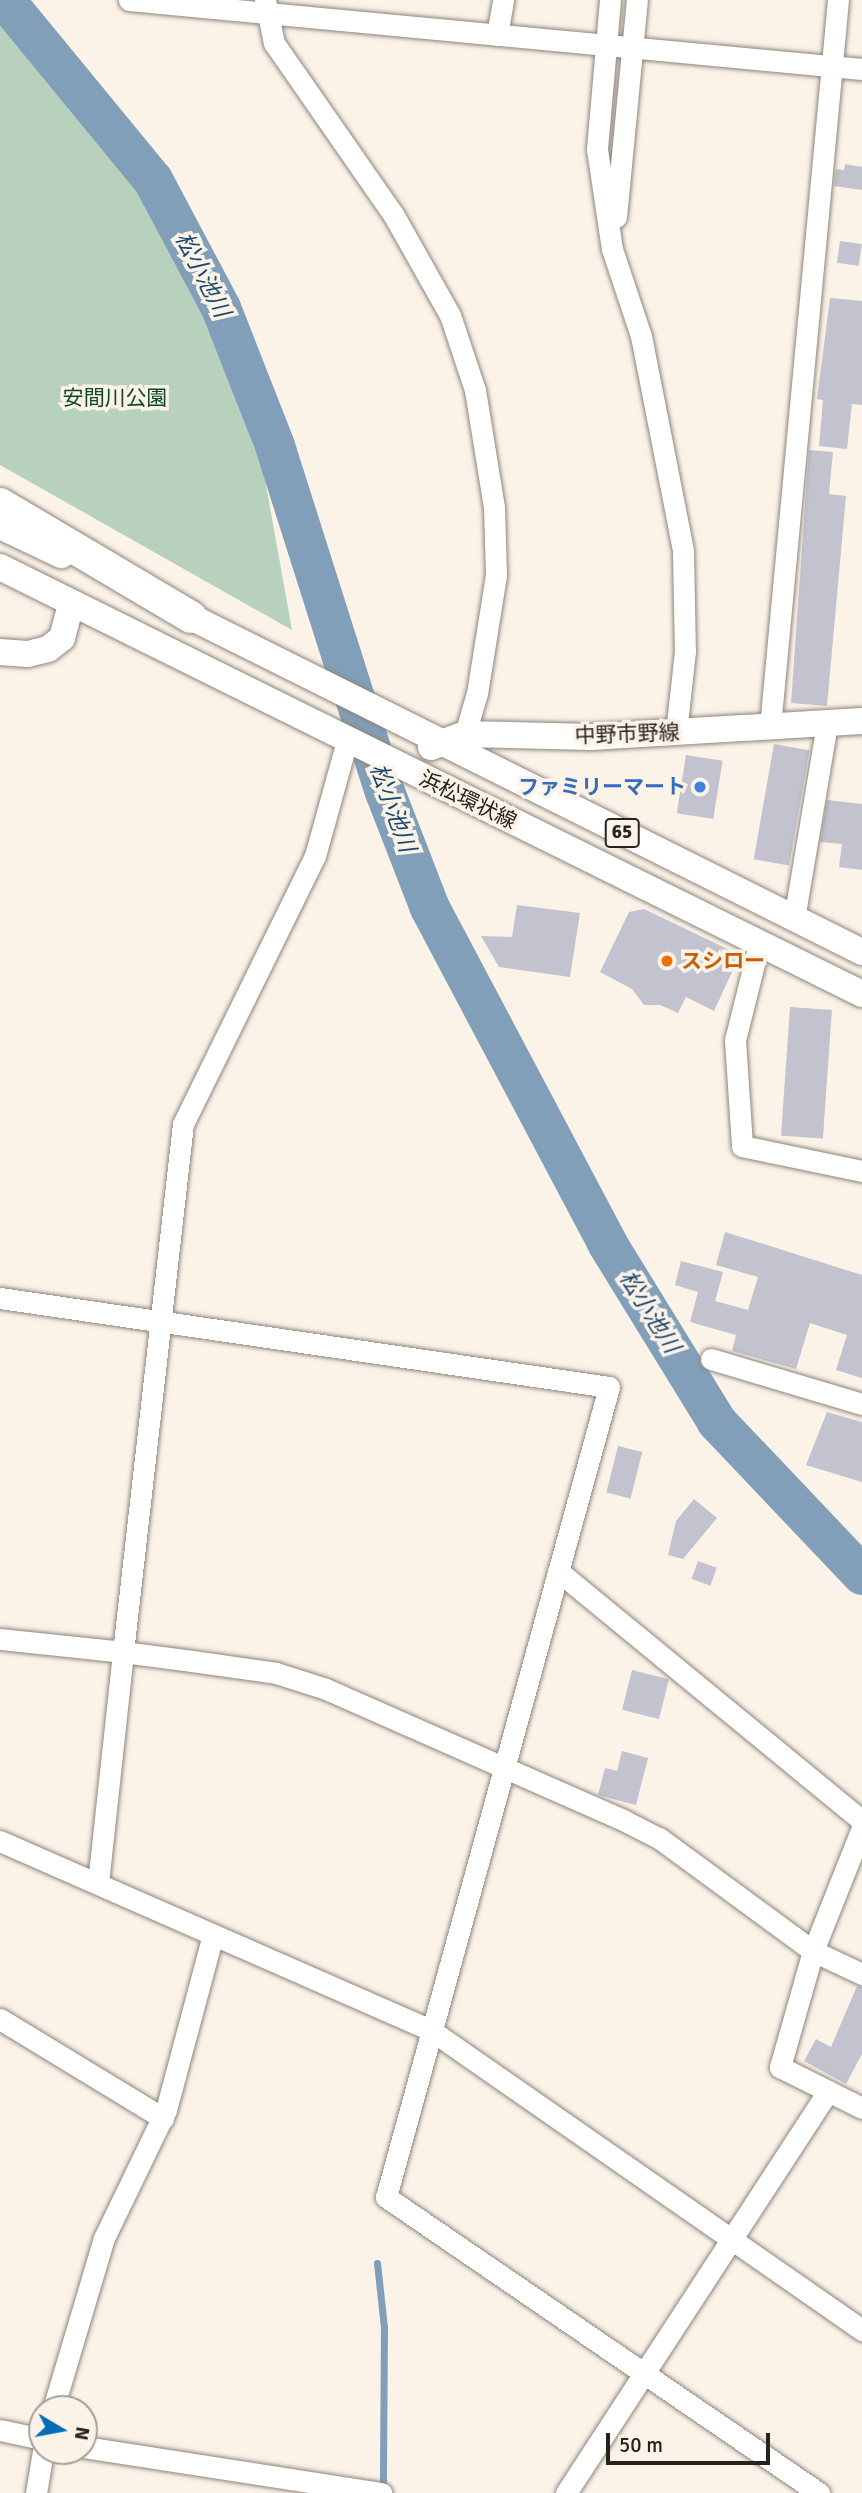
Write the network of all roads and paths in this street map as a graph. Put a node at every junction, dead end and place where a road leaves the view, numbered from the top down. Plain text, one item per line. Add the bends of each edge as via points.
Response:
1 (130, 0) edge
2 (503, 0) edge
3 (610, 0) edge
4 (637, 0) edge
5 (838, 0) edge
6 (264, 6) edge
7 (497, 35) junction
8 (606, 44) junction
9 (633, 47) junction
10 (831, 69) junction
11 (862, 69) edge
12 (612, 249) junction
13 (0, 504) edge
14 (0, 526) edge
15 (0, 567) edge
16 (72, 604) junction
17 (191, 617) junction
18 (0, 652) edge
19 (862, 722) edge
20 (827, 723) junction
21 (770, 727) junction
22 (677, 733) junction
23 (465, 734) junction
24 (350, 742) junction
25 (438, 742) junction
26 (400, 767) junction
27 (794, 919) junction
28 (759, 944) junction
29 (862, 952) edge
30 (862, 994) edge
31 (862, 1171) edge
32 (0, 1298) edge
33 (160, 1318) junction
34 (711, 1359) dead end
35 (862, 1404) edge
36 (558, 1571) junction
37 (0, 1639) edge
38 (123, 1652) junction
39 (501, 1769) junction
40 (862, 1821) edge
41 (862, 1828) edge
42 (0, 1841) edge
43 (98, 1883) junction
44 (213, 1935) junction
45 (813, 1951) junction
46 (862, 1974) edge
47 (0, 2019) edge
48 (432, 2031) junction
49 (828, 2091) junction
50 (862, 2108) edge
51 (163, 2118) junction
52 (732, 2241) junction
53 (862, 2330) edge
54 (646, 2372) junction
55 (57, 2395) edge
56 (0, 2430) edge
57 (28, 2436) edge
58 (98, 2448) edge
59 (41, 2465) edge
60 (36, 2493) edge
61 (381, 2493) edge
62 (566, 2493) edge
63 (819, 2493) edge

1 - 6 street
2 - 7 street
3 - 8 street
4 - 9 street
5 - 10 street
6 - 7 street
6 - 23 street via 274,43 393,214 444,304 475,390 494,507 496,575 477,693
7 - 8 street
8 - 9 street
8 - 12 street via 597,149
9 - 10 street
9 - 12 street
10 - 11 street
10 - 21 street
12 - 22 street via 641,336 683,551 685,651
13 - 17 highway via 58,534
14 - 17 main road, 浜松環状線 / 65
15 - 16 main road, 浜松環状線 / 65
16 - 18 main road via 62,638 48,649 28,654
16 - 24 main road, 浜松環状線 / 65
17 - 25 main road, 浜松環状線 / 65
19 - 20 main road, 中野市野線
20 - 21 main road, 中野市野線
20 - 27 street
21 - 22 main road, 中野市野線
22 - 23 main road, 中野市野線
23 - 25 main road, 中野市野線
24 - 26 main road, 浜松環状線 / 65
24 - 33 street via 316,856 183,1124
25 - 26 main road, 中野市野線
25 - 27 main road, 浜松環状線 / 65
26 - 28 main road, 浜松環状線 / 65
27 - 29 main road, 浜松環状線 / 65
28 - 30 main road, 浜松環状線 / 65
28 - 31 street via 735,1040 742,1146
32 - 33 street
33 - 36 street via 609,1387
33 - 38 street
34 - 35 street
36 - 39 street
36 - 40 street
37 - 38 street
38 - 39 street via 276,1673 326,1689
38 - 43 street
39 - 45 street via 659,1838
39 - 48 street
41 - 45 street
42 - 43 street
43 - 44 street
44 - 48 street
44 - 51 street
45 - 46 street
45 - 49 street via 780,2067
47 - 51 street
48 - 52 street
48 - 54 street via 386,2197
49 - 50 street
49 - 52 street
51 - 55 street via 104,2238
52 - 53 street
52 - 54 street
54 - 62 street
54 - 63 street
56 - 57 street
58 - 61 street
59 - 60 street

